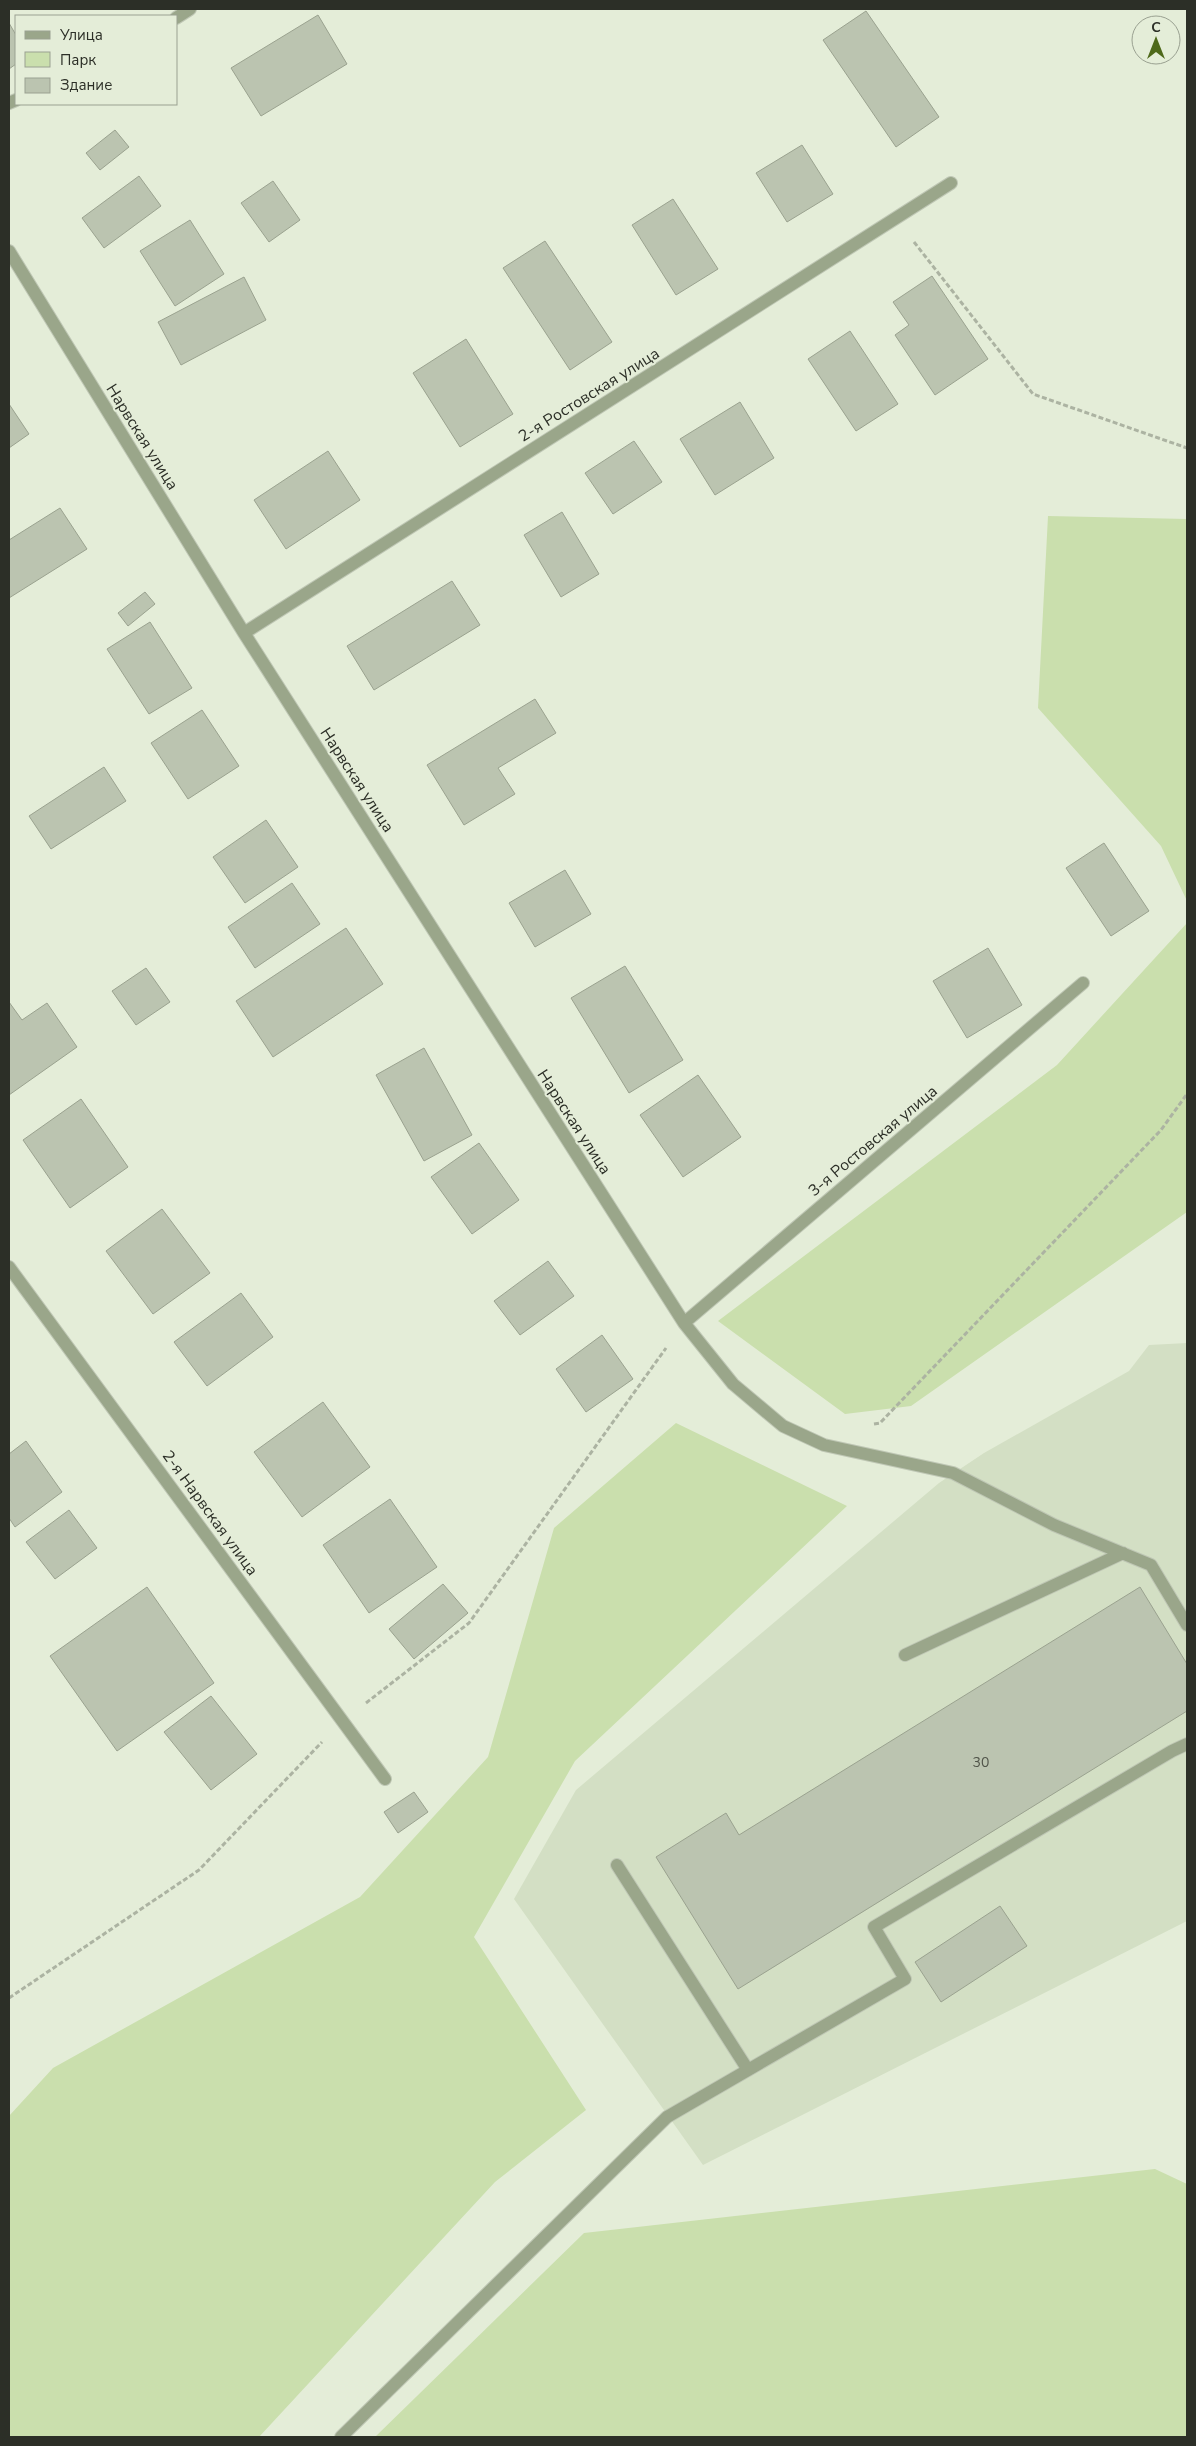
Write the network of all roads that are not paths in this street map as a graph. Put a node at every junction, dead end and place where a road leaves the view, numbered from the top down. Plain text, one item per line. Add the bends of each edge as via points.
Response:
1 (190, 9) edge
2 (178, 17) edge
3 (951, 184) dead end
4 (9, 251) edge
5 (244, 633) junction
6 (1083, 983) dead end
7 (9, 1267) edge
8 (684, 1323) junction
9 (1123, 1553) junction
10 (1187, 1625) edge
11 (905, 1655) dead end
12 (1187, 1744) edge
13 (385, 1779) dead end
14 (617, 1865) dead end
15 (748, 2070) junction
16 (341, 2437) edge

1 - 2 street
3 - 5 street, 2-я Ростовская улица
4 - 5 street, Нарвская улица
5 - 8 street, Нарвская улица
6 - 8 street, 3-я Ростовская улица
7 - 13 street, 2-я Нарвская улица
8 - 9 street, Нарвская улица via 733,1384 783,1426 824,1445 953,1473 1054,1525
9 - 10 street, Нарвская улица via 1151,1565
9 - 11 street
12 - 15 street via 874,1927 905,1979
14 - 15 street
15 - 16 street via 667,2118

